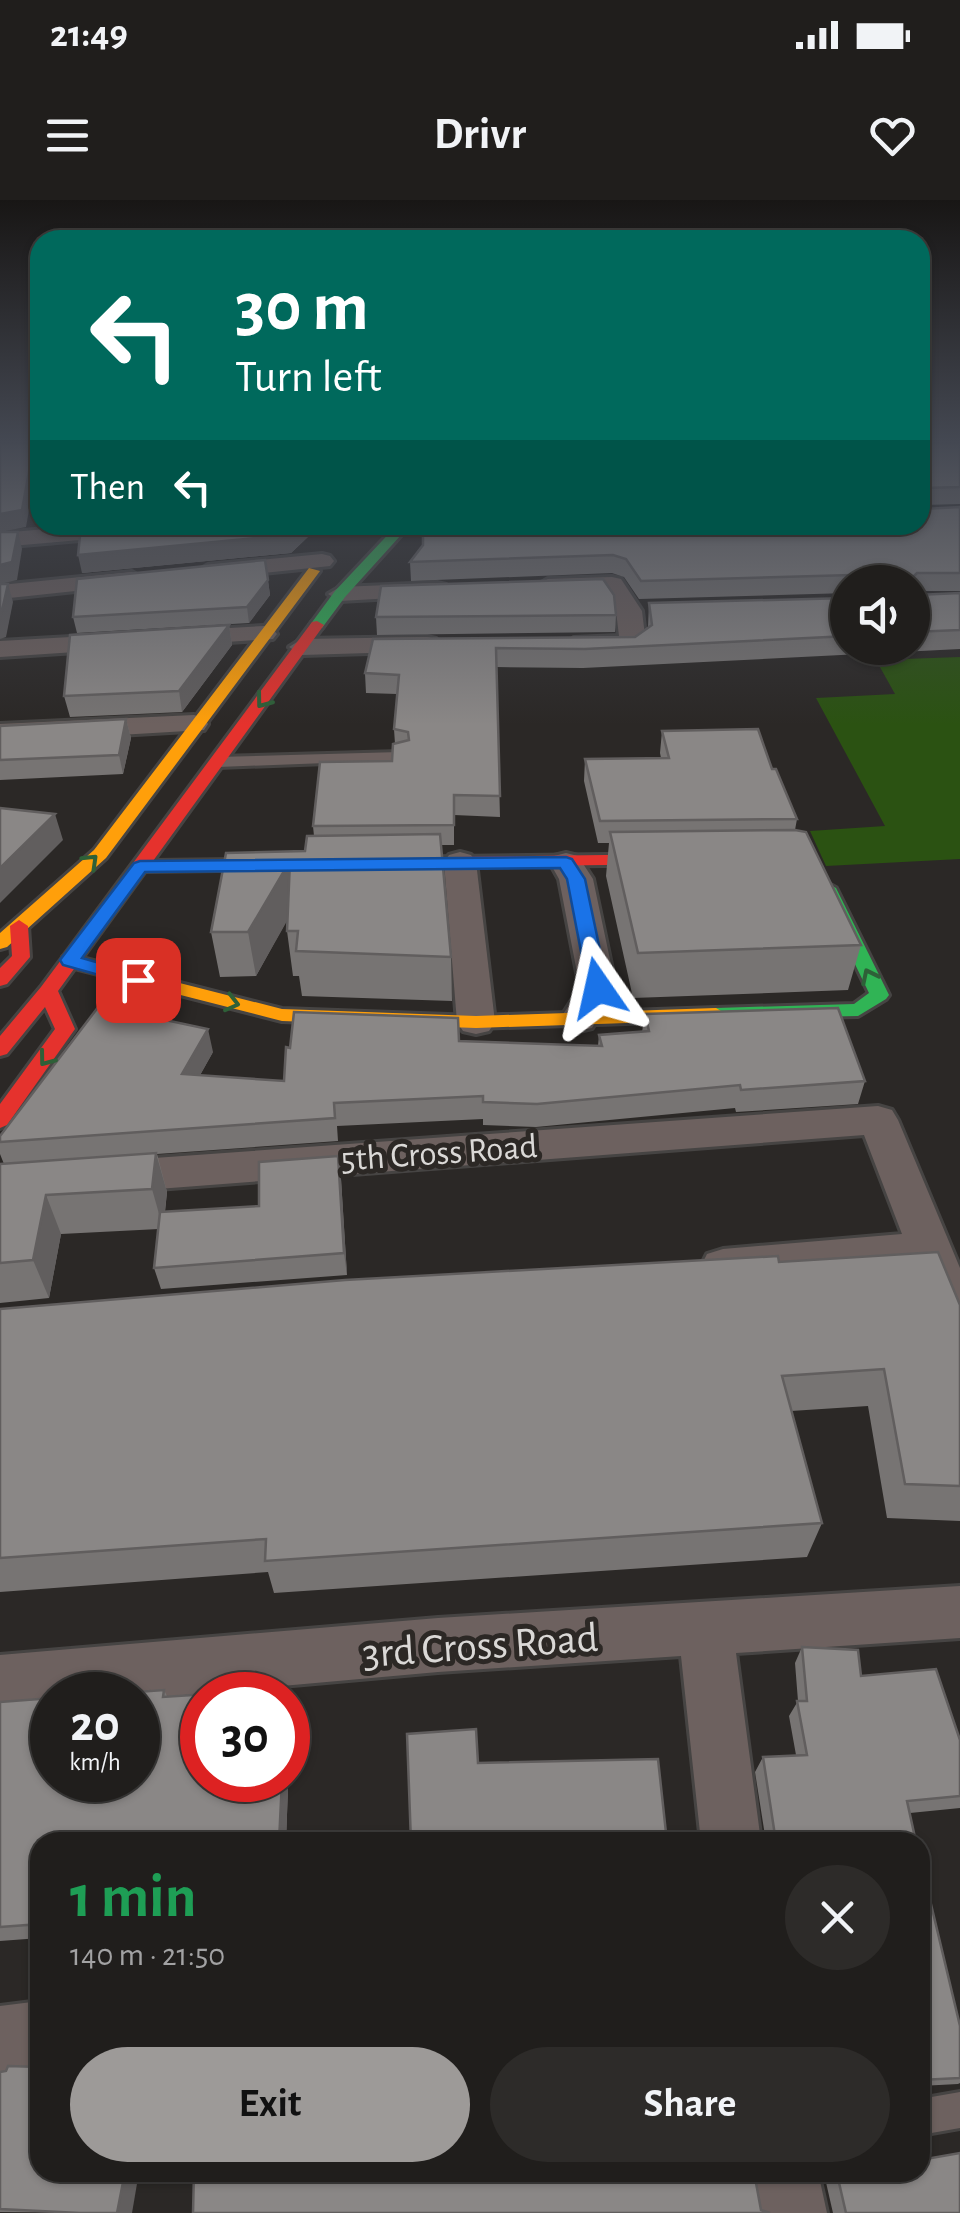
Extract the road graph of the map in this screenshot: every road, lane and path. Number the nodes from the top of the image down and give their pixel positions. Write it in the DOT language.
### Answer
graph roads {
  1 [pos="392,538"];
  2 [pos="328,555"];
  3 [pos="190,574"];
  4 [pos="152,578"];
  5 [pos="514,587"];
  6 [pos="456,589"];
  7 [pos="0,592"];
  8 [pos="340,594"];
  9 [pos="264,634"];
  10 [pos="555,644"];
  11 [pos="458,645"];
  12 [pos="302,648"];
  13 [pos="0,650"];
  14 [pos="194,724"];
  15 [pos="0,733"];
  16 [pos="400,757"];
  17 [pos="218,762"];
  18 [pos="714,858"];
  19 [pos="460,862"];
  20 [pos="566,862"];
  21 [pos="816,865"];
  22 [pos="140,866"];
  23 [pos="19,926"];
  24 [pos="0,942"];
  25 [pos="70,960"];
  26 [pos="0,980"];
  27 [pos="48,992"];
  28 [pos="578,1020"];
  29 [pos="476,1022"];
  30 [pos="0,1048"];
  31 [pos="0,1120"];
  32 [pos="0,1185"];
  33 [pos="930,1249"];
  34 [pos="672,1270"];
  35 [pos="960,1323"];
  36 [pos="960,1612"];
  37 [pos="705,1629"];
  38 [pos="0,1683"];
  39 [pos="730,1832"];
  40 [pos="30,2035"];
  41 [pos="0,2038"];
  42 [pos="960,2110"];
  43 [pos="930,2115"];
  44 [pos="785,2182"];
  45 [pos="792,2213"];
  1 -- 8 [label="main road"];
  2 -- 3 [label="street"];
  2 -- 9 [label="main road"];
  4 -- 7 [label="street"];
  5 -- 10 [label="street"];
  6 -- 8 [label="street"];
  8 -- 12 [label="main road"];
  9 -- 13 [label="street"];
  9 -- 14 [label="main road"];
  11 -- 12 [label="street"];
  12 -- 17 [label="main road, one-way"];
  14 -- 15 [label="street"];
  23 -- 14 [label="main road, one-way"];
  16 -- 17 [label="lane"];
  17 -- 22 [label="main road"];
  18 -- 20 [label="main road"];
  19 -- 20 [label="main road"];
  19 -- 22 [label="main road"];
  19 -- 29 [label="street"];
  20 -- 28 [label="street"];
  28 -- 21 [label="main road, one-way"];
  22 -- 25 [label="main road"];
  23 -- 24 [label="main road"];
  23 -- 26 [label="main road"];
  25 -- 27 [label="main road"];
  25 -- 29 [label="main road, one-way"];
  27 -- 30 [label="main road"];
  27 -- 31 [label="main road, one-way"];
  28 -- 29 [label="main road"];
  32 -- 33 [label="street, 5th Cross Road"];
  33 -- 34 [label="street"];
  33 -- 35 [label="street"];
  36 -- 37 [label="street, 3rd Cross Road"];
  37 -- 38 [label="street, 3rd Cross Road"];
  37 -- 39 [label="street"];
  40 -- 41 [label="street"];
  42 -- 43 [label="lane"];
  44 -- 45 [label="street"];
}
